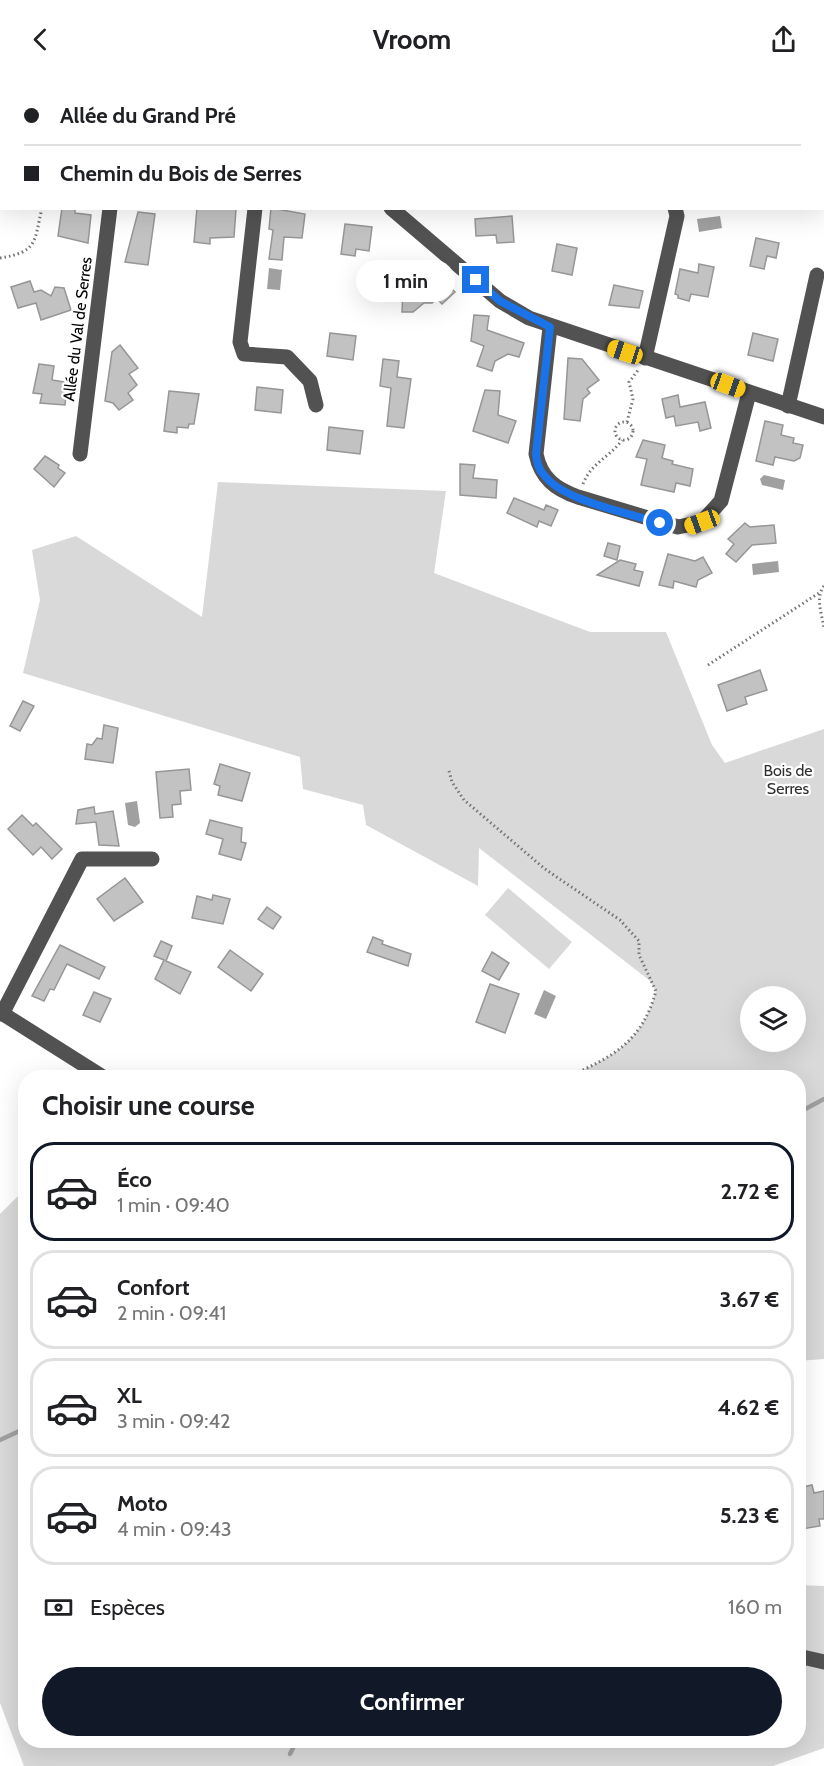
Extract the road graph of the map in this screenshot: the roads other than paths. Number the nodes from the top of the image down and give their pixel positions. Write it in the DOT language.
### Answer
graph roads {
  1 [pos="110,210"];
  2 [pos="255,210"];
  3 [pos="393,210"];
  4 [pos="676,210"];
  5 [pos="817,275"];
  6 [pos="550,327"];
  7 [pos="643,362"];
  8 [pos="749,393"];
  9 [pos="316,405"];
  10 [pos="788,406"];
  11 [pos="824,417"];
  12 [pos="80,454"];
  13 [pos="152,859"];
  14 [pos="1,1013"];
  15 [pos="92,1070"];
  16 [pos="806,1658"];
  17 [pos="824,1662"];
  1 -- 12 [label="street, Allée du Val de Serres"];
  2 -- 9 [label="street"];
  3 -- 6 [label="street"];
  4 -- 7 [label="street"];
  5 -- 10 [label="street"];
  6 -- 7 [label="street"];
  6 -- 8 [label="street"];
  7 -- 8 [label="street"];
  8 -- 10 [label="street"];
  10 -- 11 [label="street"];
  13 -- 14 [label="street"];
  14 -- 15 [label="street"];
  16 -- 17 [label="street"];
}
